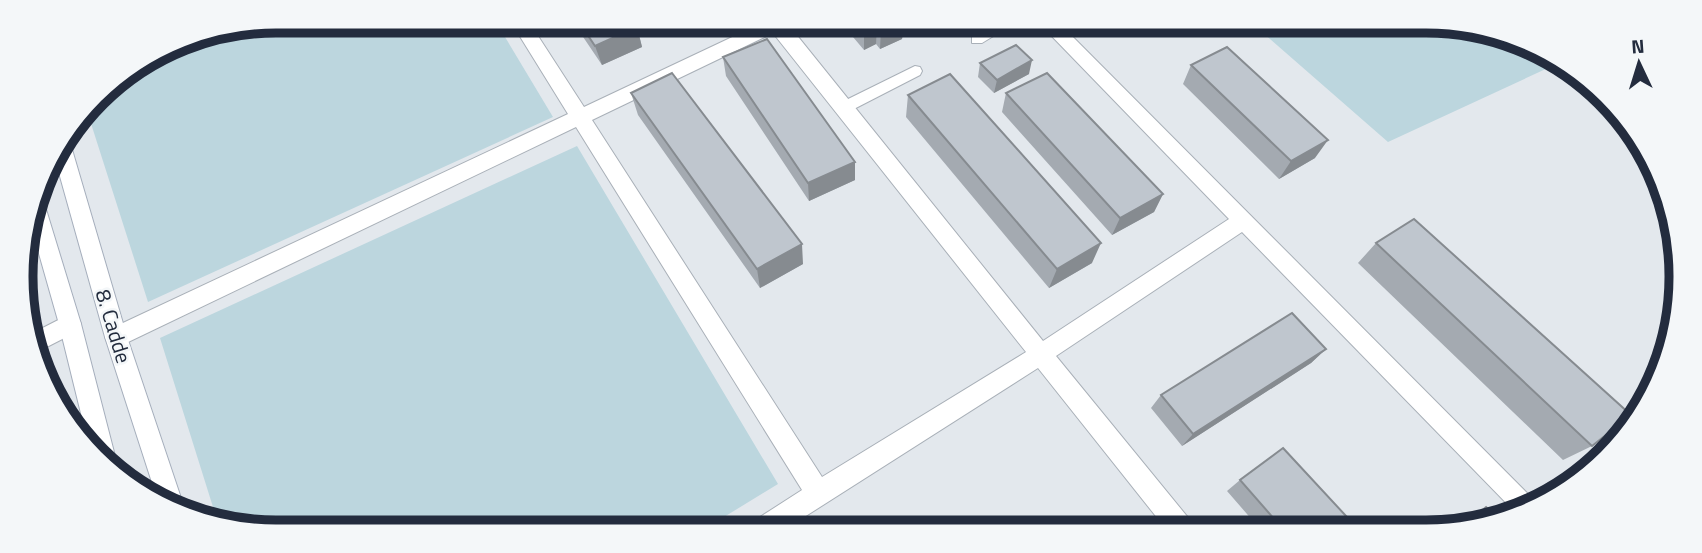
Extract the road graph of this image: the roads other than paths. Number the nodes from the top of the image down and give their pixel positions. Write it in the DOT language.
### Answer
graph roads {
  1 [pos="988,33"];
  2 [pos="1058,33"];
  3 [pos="527,34"];
  4 [pos="755,34"];
  5 [pos="785,34"];
  6 [pos="977,39"];
  7 [pos="915,71"];
  8 [pos="843,108"];
  9 [pos="581,118"];
  10 [pos="64,158"];
  11 [pos="1244,220"];
  12 [pos="39,224"];
  13 [pos="70,324"];
  14 [pos="116,337"];
  15 [pos="42,339"];
  16 [pos="1040,355"];
  17 [pos="100,444"];
  18 [pos="818,493"];
  19 [pos="168,494"];
  20 [pos="1520,500"];
  21 [pos="778,520"];
  22 [pos="1169,520"];
  1 -- 6 [label="lane"];
  2 -- 11 [label="street"];
  3 -- 9 [label="street"];
  4 -- 9 [label="street"];
  5 -- 8 [label="street"];
  7 -- 8 [label="lane"];
  8 -- 16 [label="street"];
  9 -- 14 [label="street"];
  9 -- 18 [label="street"];
  10 -- 14 [label="street, 8. Cadde"];
  11 -- 16 [label="street"];
  11 -- 20 [label="street"];
  12 -- 13 [label="street, 8. Cadde"];
  13 -- 15 [label="street"];
  13 -- 17 [label="street, 8. Cadde"];
  14 -- 19 [label="street, 8. Cadde"];
  16 -- 18 [label="street"];
  16 -- 22 [label="street"];
  18 -- 21 [label="street"];
}
